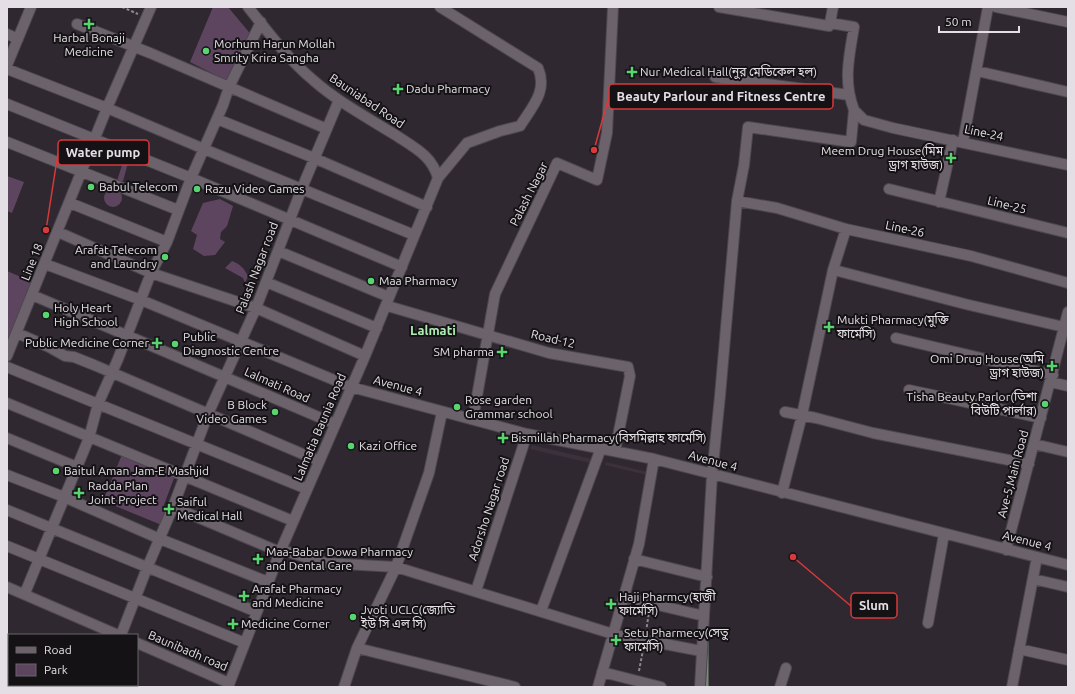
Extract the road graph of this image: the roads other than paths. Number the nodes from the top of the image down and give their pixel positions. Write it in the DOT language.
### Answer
graph roads {
  1 [pos="31,7"];
  2 [pos="151,7"];
  3 [pos="248,7"];
  4 [pos="440,7"];
  5 [pos="613,7"];
  6 [pos="719,7"];
  7 [pos="833,7"];
  8 [pos="988,7"];
  9 [pos="996,7"];
  10 [pos="261,22"];
  11 [pos="1068,22"];
  12 [pos="830,23"];
  13 [pos="77,24"];
  14 [pos="7,34"];
  15 [pos="18,39"];
  16 [pos="134,48"];
  17 [pos="7,65"];
  18 [pos="7,70"];
  19 [pos="977,71"];
  20 [pos="715,77"];
  21 [pos="229,87"];
  22 [pos="1068,92"];
  23 [pos="849,95"];
  24 [pos="339,100"];
  25 [pos="7,104"];
  26 [pos="107,108"];
  27 [pos="854,110"];
  28 [pos="217,119"];
  29 [pos="327,129"];
  30 [pos="95,140"];
  31 [pos="958,141"];
  32 [pos="7,142"];
  33 [pos="204,150"];
  34 [pos="314,158"];
  35 [pos="1068,165"];
  36 [pos="82,172"];
  37 [pos="191,178"];
  38 [pos="438,178"];
  39 [pos="302,188"];
  40 [pos="889,190"];
  41 [pos="737,201"];
  42 [pos="939,202"];
  43 [pos="70,203"];
  44 [pos="428,207"];
  45 [pos="178,210"];
  46 [pos="289,220"];
  47 [pos="846,229"];
  48 [pos="58,232"];
  49 [pos="1068,233"];
  50 [pos="414,235"];
  51 [pos="167,242"];
  52 [pos="278,251"];
  53 [pos="45,264"];
  54 [pos="402,267"];
  55 [pos="838,271"];
  56 [pos="151,273"];
  57 [pos="266,282"];
  58 [pos="1068,283"];
  59 [pos="32,295"];
  60 [pos="142,300"];
  61 [pos="390,302"];
  62 [pos="256,308"];
  63 [pos="1067,319"];
  64 [pos="376,328"];
  65 [pos="17,333"];
  66 [pos="488,335"];
  67 [pos="128,336"];
  68 [pos="896,338"];
  69 [pos="241,343"];
  70 [pos="7,356"];
  71 [pos="365,356"];
  72 [pos="7,367"];
  73 [pos="113,373"];
  74 [pos="226,376"];
  75 [pos="1052,378"];
  76 [pos="1068,386"];
  77 [pos="351,387"];
  78 [pos="909,390"];
  79 [pos="7,403"];
  80 [pos="102,405"];
  81 [pos="442,412"];
  82 [pos="785,412"];
  83 [pos="208,414"];
  84 [pos="802,415"];
  85 [pos="1041,418"];
  86 [pos="473,419"];
  87 [pos="335,424"];
  88 [pos="527,434"];
  89 [pos="7,438"];
  90 [pos="89,438"];
  91 [pos="197,444"];
  92 [pos="1034,444"];
  93 [pos="601,448"];
  94 [pos="615,451"];
  95 [pos="1068,452"];
  96 [pos="654,459"];
  97 [pos="319,460"];
  98 [pos="1029,464"];
  99 [pos="77,467"];
  100 [pos="7,475"];
  101 [pos="712,475"];
  102 [pos="185,476"];
  103 [pos="307,489"];
  104 [pos="782,493"];
  105 [pos="64,497"];
  106 [pos="173,507"];
  107 [pos="7,510"];
  108 [pos="293,521"];
  109 [pos="51,528"];
  110 [pos="944,534"];
  111 [pos="160,539"];
  112 [pos="7,546"];
  113 [pos="1006,550"];
  114 [pos="280,551"];
  115 [pos="1037,557"];
  116 [pos="38,559"];
  117 [pos="634,559"];
  118 [pos="1068,564"];
  119 [pos="396,567"];
  120 [pos="147,568"];
  121 [pos="707,577"];
  122 [pos="1033,579"];
  123 [pos="268,582"];
  124 [pos="7,587"];
  125 [pos="1068,587"];
  126 [pos="476,591"];
  127 [pos="25,593"];
  128 [pos="135,598"];
  129 [pos="624,598"];
  130 [pos="541,610"];
  131 [pos="257,612"];
  132 [pos="704,616"];
  133 [pos="928,624"];
  134 [pos="116,634"];
  135 [pos="121,634"];
  136 [pos="613,634"];
  137 [pos="138,643"];
  138 [pos="245,643"];
  139 [pos="357,648"];
  140 [pos="1019,649"];
  141 [pos="701,651"];
  142 [pos="1068,660"];
  143 [pos="786,668"];
  144 [pos="602,672"];
  145 [pos="228,685"];
  146 [pos="344,687"];
  147 [pos="515,687"];
  148 [pos="598,687"];
  149 [pos="661,687"];
  150 [pos="700,687"];
  151 [pos="780,687"];
  152 [pos="1012,687"];
  1 -- 15 [label="street"];
  2 -- 16 [label="street, Line 18"];
  3 -- 10 [label="street, Bauniabad Road"];
  4 -- 38 [label="street"];
  5 -- 66 [label="street, Palash Nagar"];
  6 -- 12 [label="street"];
  7 -- 12 [label="street"];
  8 -- 19 [label="street"];
  9 -- 11 [label="street"];
  10 -- 21 [label="street"];
  10 -- 24 [label="street, Bauniabad Road"];
  12 -- 23 [label="street"];
  13 -- 16 [label="street"];
  14 -- 15 [label="street"];
  15 -- 17 [label="street"];
  16 -- 21 [label="street"];
  16 -- 26 [label="street, Line 18"];
  18 -- 26 [label="street"];
  19 -- 22 [label="street"];
  19 -- 31 [label="street"];
  20 -- 23 [label="street"];
  21 -- 28 [label="street"];
  21 -- 29 [label="street"];
  23 -- 27 [label="street"];
  24 -- 29 [label="street, Palash Nagar road"];
  24 -- 38 [label="street, Bauniabad Road"];
  25 -- 30 [label="street"];
  26 -- 30 [label="street, Line 18"];
  26 -- 33 [label="street"];
  27 -- 31 [label="street, Line-24"];
  27 -- 41 [label="street"];
  28 -- 33 [label="street"];
  28 -- 34 [label="street"];
  29 -- 34 [label="street, Palash Nagar road"];
  30 -- 36 [label="street, Line 18"];
  30 -- 37 [label="street"];
  31 -- 35 [label="street, Line-24"];
  31 -- 42 [label="street"];
  32 -- 36 [label="street"];
  33 -- 37 [label="street"];
  33 -- 39 [label="street"];
  34 -- 39 [label="street, Palash Nagar road"];
  34 -- 44 [label="street"];
  36 -- 43 [label="street, Line 18"];
  36 -- 45 [label="street"];
  37 -- 45 [label="street"];
  37 -- 46 [label="street"];
  38 -- 44 [label="street, Lalmatia Baunia Road"];
  39 -- 46 [label="street, Palash Nagar road"];
  39 -- 50 [label="street"];
  40 -- 42 [label="street, Line-25"];
  41 -- 47 [label="street, Line-26"];
  41 -- 101 [label="street"];
  42 -- 49 [label="street, Line-25"];
  43 -- 48 [label="street, Line 18"];
  43 -- 51 [label="street"];
  44 -- 50 [label="street, Lalmatia Baunia Road"];
  45 -- 51 [label="street"];
  46 -- 52 [label="street, Palash Nagar road"];
  46 -- 54 [label="street"];
  47 -- 58 [label="street, Line-26"];
  47 -- 84 [label="street"];
  48 -- 53 [label="street, Line 18"];
  48 -- 56 [label="street"];
  50 -- 54 [label="street, Lalmatia Baunia Road"];
  51 -- 56 [label="street"];
  52 -- 57 [label="street, Palash Nagar road"];
  52 -- 61 [label="street, Road-12"];
  53 -- 59 [label="street, Line 18"];
  53 -- 60 [label="street, Avenue 4"];
  54 -- 61 [label="street, Lalmatia Baunia Road"];
  55 -- 63 [label="street"];
  56 -- 60 [label="street"];
  56 -- 62 [label="street"];
  57 -- 62 [label="street, Palash Nagar road"];
  57 -- 64 [label="street"];
  59 -- 65 [label="street, Line 18"];
  59 -- 67 [label="street, Lalmati Road"];
  60 -- 67 [label="street"];
  60 -- 69 [label="street, Avenue 4"];
  61 -- 64 [label="street, Lalmatia Baunia Road"];
  61 -- 66 [label="street, Road-12"];
  62 -- 69 [label="street, Palash Nagar road"];
  62 -- 71 [label="street"];
  63 -- 75 [label="street, Ave-5,Main Road"];
  64 -- 71 [label="street, Lalmatia Baunia Road"];
  65 -- 70 [label="street, Line 18"];
  65 -- 73 [label="street"];
  66 -- 86 [label="street, Palash Nagar"];
  66 -- 94 [label="street, Road-12"];
  67 -- 73 [label="street"];
  67 -- 74 [label="street, Lalmati Road"];
  68 -- 75 [label="street"];
  69 -- 74 [label="street, Palash Nagar road"];
  69 -- 77 [label="street, Avenue 4"];
  71 -- 77 [label="street, Lalmatia Baunia Road"];
  72 -- 80 [label="street"];
  73 -- 80 [label="street"];
  73 -- 83 [label="street"];
  74 -- 83 [label="street, Palash Nagar road"];
  74 -- 87 [label="street, Lalmati Road"];
  75 -- 76 [label="street"];
  75 -- 85 [label="street, Ave-5,Main Road"];
  77 -- 81 [label="street, Avenue 4"];
  77 -- 87 [label="street, Lalmatia Baunia Road"];
  78 -- 85 [label="street"];
  79 -- 90 [label="street"];
  80 -- 90 [label="street"];
  80 -- 91 [label="street"];
  81 -- 86 [label="street, Avenue 4"];
  81 -- 119 [label="street"];
  82 -- 84 [label="street"];
  83 -- 91 [label="street, Palash Nagar road"];
  83 -- 97 [label="street"];
  84 -- 98 [label="street"];
  84 -- 104 [label="street"];
  85 -- 92 [label="street, Ave-5,Main Road"];
  86 -- 88 [label="street, Avenue 4"];
  87 -- 97 [label="street, Lalmatia Baunia Road"];
  88 -- 93 [label="street, Avenue 4"];
  88 -- 126 [label="street, Adorsho Nagar road"];
  89 -- 99 [label="street"];
  90 -- 99 [label="street"];
  90 -- 102 [label="street"];
  91 -- 102 [label="street, Palash Nagar road"];
  91 -- 103 [label="street"];
  92 -- 95 [label="street"];
  92 -- 98 [label="street, Ave-5,Main Road"];
  93 -- 94 [label="street, Avenue 4"];
  93 -- 130 [label="street"];
  94 -- 96 [label="street, Avenue 4"];
  96 -- 101 [label="street, Avenue 4"];
  96 -- 117 [label="street"];
  97 -- 103 [label="street, Lalmatia Baunia Road"];
  98 -- 113 [label="street, Ave-5,Main Road"];
  99 -- 105 [label="street"];
  100 -- 105 [label="street"];
  101 -- 104 [label="street, Avenue 4"];
  101 -- 121 [label="street"];
  102 -- 106 [label="street, Palash Nagar road"];
  102 -- 108 [label="street"];
  103 -- 108 [label="street, Lalmatia Baunia Road"];
  104 -- 110 [label="street, Avenue 4"];
  105 -- 109 [label="street"];
  105 -- 111 [label="street"];
  106 -- 111 [label="street, Palash Nagar road"];
  106 -- 114 [label="street"];
  107 -- 109 [label="street"];
  108 -- 114 [label="street, Lalmatia Baunia Road"];
  109 -- 116 [label="street"];
  109 -- 120 [label="street"];
  110 -- 113 [label="street, Avenue 4"];
  110 -- 133 [label="street"];
  111 -- 120 [label="street, Palash Nagar road"];
  111 -- 123 [label="street"];
  112 -- 116 [label="street"];
  113 -- 115 [label="street, Avenue 4"];
  114 -- 119 [label="street"];
  114 -- 123 [label="street, Lalmatia Baunia Road"];
  115 -- 118 [label="street, Avenue 4"];
  115 -- 122 [label="street"];
  116 -- 127 [label="street"];
  116 -- 128 [label="street"];
  117 -- 121 [label="street"];
  117 -- 129 [label="street"];
  119 -- 126 [label="street"];
  119 -- 139 [label="street"];
  120 -- 128 [label="street, Palash Nagar road"];
  120 -- 131 [label="street"];
  121 -- 132 [label="street"];
  122 -- 125 [label="street"];
  122 -- 140 [label="street"];
  123 -- 131 [label="street, Lalmatia Baunia Road"];
  124 -- 127 [label="street"];
  126 -- 130 [label="street"];
  127 -- 134 [label="street"];
  128 -- 135 [label="street, Palash Nagar road"];
  128 -- 138 [label="street"];
  129 -- 132 [label="street"];
  129 -- 136 [label="street"];
  130 -- 136 [label="street"];
  131 -- 138 [label="street, Lalmatia Baunia Road"];
  132 -- 141 [label="street"];
  136 -- 141 [label="street"];
  136 -- 144 [label="street"];
  137 -- 145 [label="street, Baunibadh road"];
  138 -- 145 [label="street, Lalmatia Baunia Road"];
  139 -- 146 [label="street"];
  139 -- 147 [label="street"];
  140 -- 142 [label="street"];
  140 -- 152 [label="street"];
  141 -- 150 [label="street"];
  143 -- 151 [label="street"];
  144 -- 148 [label="street"];
  144 -- 149 [label="street"];
}
